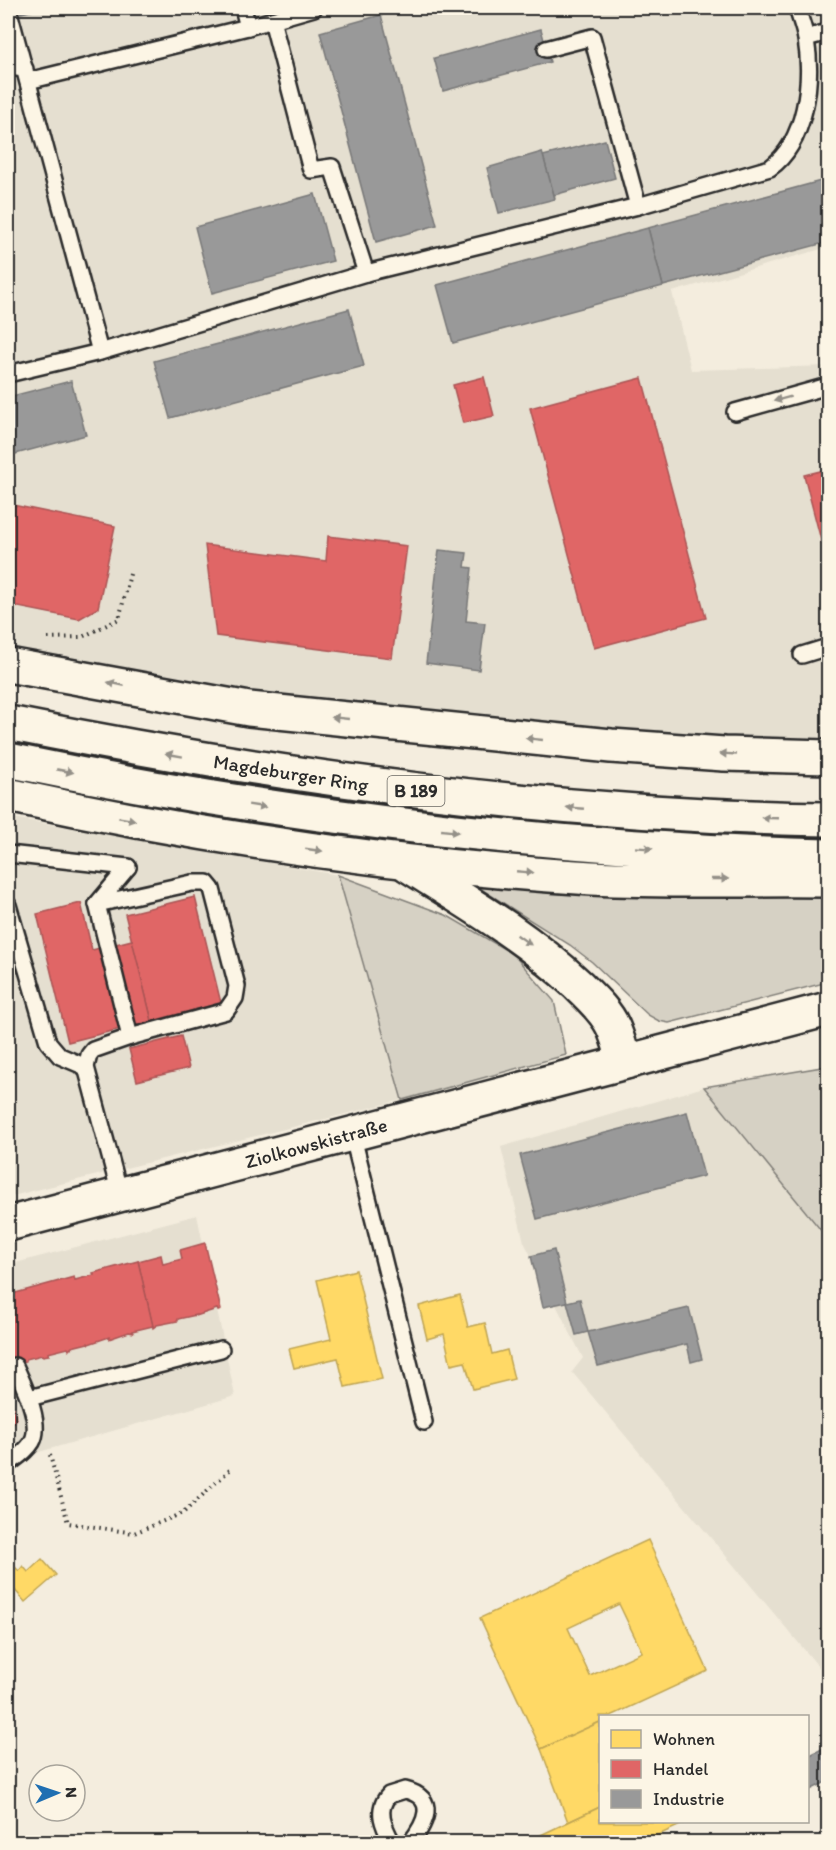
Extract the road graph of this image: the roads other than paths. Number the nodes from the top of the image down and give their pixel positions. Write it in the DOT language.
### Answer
graph roads {
  1 [pos="8,8"];
  2 [pos="243,8"];
  3 [pos="314,8"];
  4 [pos="797,8"];
  5 [pos="272,20"];
  6 [pos="248,27"];
  7 [pos="828,32"];
  8 [pos="806,38"];
  9 [pos="546,49"];
  10 [pos="8,67"];
  11 [pos="26,75"];
  12 [pos="638,206"];
  13 [pos="366,273"];
  14 [pos="100,352"];
  15 [pos="8,374"];
  16 [pos="828,386"];
  17 [pos="735,412"];
  18 [pos="828,647"];
  19 [pos="802,655"];
  20 [pos="8,666"];
  21 [pos="8,723"];
  22 [pos="828,757"];
  23 [pos="8,760"];
  24 [pos="8,795"];
  25 [pos="828,819"];
  26 [pos="8,854"];
  27 [pos="828,856"];
  28 [pos="404,862"];
  29 [pos="828,880"];
  30 [pos="97,904"];
  31 [pos="8,905"];
  32 [pos="828,1009"];
  33 [pos="130,1037"];
  34 [pos="625,1062"];
  35 [pos="86,1067"];
  36 [pos="352,1133"];
  37 [pos="120,1194"];
  38 [pos="8,1224"];
  39 [pos="221,1349"];
  40 [pos="15,1366"];
  41 [pos="28,1398"];
  42 [pos="424,1422"];
  43 [pos="8,1464"];
  44 [pos="392,1842"];
  45 [pos="411,1842"];
  1 -- 11 [label="lane"];
  2 -- 6 [label="lane"];
  3 -- 5 [label="lane"];
  4 -- 8 [label="lane"];
  5 -- 6 [label="lane"];
  5 -- 13 [label="lane"];
  6 -- 11 [label="lane"];
  7 -- 8 [label="lane"];
  8 -- 12 [label="lane"];
  9 -- 12 [label="lane"];
  10 -- 11 [label="lane"];
  11 -- 14 [label="lane"];
  12 -- 13 [label="lane"];
  13 -- 14 [label="lane"];
  14 -- 15 [label="lane"];
  16 -- 17 [label="lane, one-way"];
  18 -- 19 [label="lane"];
  22 -- 20 [label="main road, one-way"];
  25 -- 21 [label="main road, Magdeburger Ring / B 189, one-way"];
  23 -- 27 [label="main road, Magdeburger Ring / B 189, one-way"];
  24 -- 28 [label="main road, one-way"];
  26 -- 30 [label="lane"];
  28 -- 29 [label="main road, one-way"];
  28 -- 34 [label="main road, one-way"];
  30 -- 33 [label="lane"];
  30 -- 33 [label="lane"];
  31 -- 35 [label="lane"];
  32 -- 34 [label="main road, Ziolkowskistraße"];
  33 -- 35 [label="lane"];
  34 -- 36 [label="main road, Ziolkowskistraße"];
  35 -- 37 [label="lane"];
  36 -- 37 [label="main road, Ziolkowskistraße"];
  36 -- 42 [label="lane"];
  37 -- 38 [label="main road, Ziolkowskistraße"];
  39 -- 41 [label="lane"];
  40 -- 41 [label="lane"];
  41 -- 43 [label="lane"];
  44 -- 45 [label="lane"];
}
